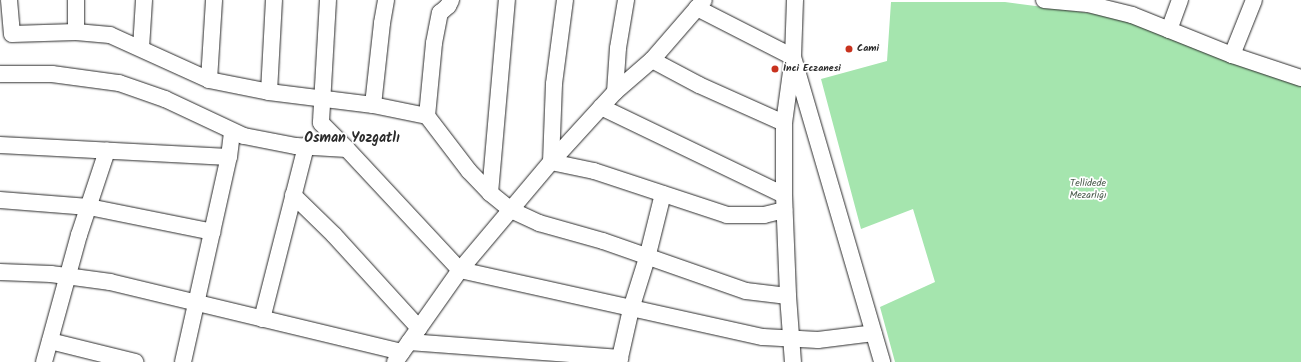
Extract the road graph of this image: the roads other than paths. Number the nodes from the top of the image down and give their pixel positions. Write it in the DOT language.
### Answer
graph roads {
  1 [pos="9,0"];
  2 [pos="76,0"];
  3 [pos="144,0"];
  4 [pos="214,0"];
  5 [pos="274,0"];
  6 [pos="328,0"];
  7 [pos="386,0"];
  8 [pos="451,0"];
  9 [pos="506,0"];
  10 [pos="565,0"];
  11 [pos="626,0"];
  12 [pos="795,0"];
  13 [pos="1046,0"];
  14 [pos="1180,0"];
  15 [pos="1254,0"];
  16 [pos="701,4"];
  17 [pos="1111,5"];
  18 [pos="1169,30"];
  19 [pos="76,32"];
  20 [pos="141,48"];
  21 [pos="1232,55"];
  22 [pos="793,57"];
  23 [pos="652,60"];
  24 [pos="0,74"];
  25 [pos="1299,74"];
  26 [pos="209,80"];
  27 [pos="269,92"];
  28 [pos="616,92"];
  29 [pos="322,99"];
  30 [pos="373,106"];
  31 [pos="601,107"];
  32 [pos="427,116"];
  33 [pos="784,123"];
  34 [pos="232,132"];
  35 [pos="0,145"];
  36 [pos="306,146"];
  37 [pos="347,149"];
  38 [pos="107,151"];
  39 [pos="229,157"];
  40 [pos="552,162"];
  41 [pos="490,194"];
  42 [pos="663,194"];
  43 [pos="293,195"];
  44 [pos="0,200"];
  45 [pos="784,203"];
  46 [pos="89,207"];
  47 [pos="511,210"];
  48 [pos="213,232"];
  49 [pos="647,258"];
  50 [pos="460,270"];
  51 [pos="0,272"];
  52 [pos="68,276"];
  53 [pos="788,296"];
  54 [pos="195,302"];
  55 [pos="631,309"];
  56 [pos="262,319"];
  57 [pos="419,328"];
  58 [pos="874,333"];
  59 [pos="792,338"];
  60 [pos="50,341"];
  61 [pos="402,352"];
  62 [pos="620,360"];
  63 [pos="44,362"];
  64 [pos="135,362"];
  65 [pos="183,362"];
  66 [pos="793,362"];
  67 [pos="882,362"];
  1 -- 19 [label="street"];
  2 -- 19 [label="street"];
  3 -- 20 [label="street"];
  4 -- 26 [label="street"];
  5 -- 27 [label="street"];
  6 -- 29 [label="street"];
  7 -- 30 [label="street"];
  8 -- 32 [label="street"];
  9 -- 41 [label="street"];
  10 -- 40 [label="street"];
  11 -- 28 [label="street"];
  12 -- 22 [label="street"];
  13 -- 17 [label="street"];
  14 -- 18 [label="street"];
  15 -- 21 [label="street"];
  16 -- 22 [label="street"];
  16 -- 23 [label="street"];
  17 -- 18 [label="street"];
  18 -- 21 [label="street"];
  19 -- 20 [label="street"];
  20 -- 26 [label="street"];
  21 -- 25 [label="street"];
  22 -- 33 [label="street"];
  22 -- 58 [label="street"];
  23 -- 28 [label="street"];
  23 -- 33 [label="street"];
  24 -- 34 [label="street"];
  26 -- 27 [label="street"];
  27 -- 29 [label="street"];
  28 -- 31 [label="street"];
  29 -- 30 [label="street"];
  29 -- 37 [label="street"];
  30 -- 32 [label="street"];
  31 -- 40 [label="street"];
  31 -- 45 [label="street"];
  32 -- 41 [label="street"];
  33 -- 45 [label="street"];
  34 -- 36 [label="street"];
  34 -- 39 [label="street"];
  35 -- 38 [label="street"];
  36 -- 37 [label="street"];
  36 -- 43 [label="street"];
  37 -- 50 [label="street"];
  38 -- 39 [label="street"];
  38 -- 46 [label="street"];
  39 -- 48 [label="street"];
  40 -- 42 [label="street"];
  40 -- 47 [label="street"];
  41 -- 47 [label="street"];
  42 -- 45 [label="street"];
  42 -- 49 [label="street"];
  43 -- 56 [label="street"];
  43 -- 57 [label="street"];
  44 -- 46 [label="street"];
  45 -- 53 [label="street"];
  46 -- 48 [label="street"];
  46 -- 52 [label="street"];
  47 -- 49 [label="street"];
  47 -- 50 [label="street"];
  48 -- 54 [label="street"];
  49 -- 53 [label="street"];
  49 -- 55 [label="street"];
  50 -- 55 [label="street"];
  50 -- 57 [label="street"];
  51 -- 52 [label="street"];
  52 -- 54 [label="street"];
  52 -- 60 [label="street"];
  53 -- 59 [label="street"];
  54 -- 56 [label="street"];
  54 -- 65 [label="street"];
  55 -- 59 [label="street"];
  55 -- 62 [label="street"];
  56 -- 61 [label="street"];
  57 -- 61 [label="street"];
  58 -- 59 [label="street"];
  58 -- 67 [label="street"];
  59 -- 66 [label="street"];
  60 -- 63 [label="street"];
  60 -- 64 [label="street"];
  61 -- 62 [label="street"];
}
